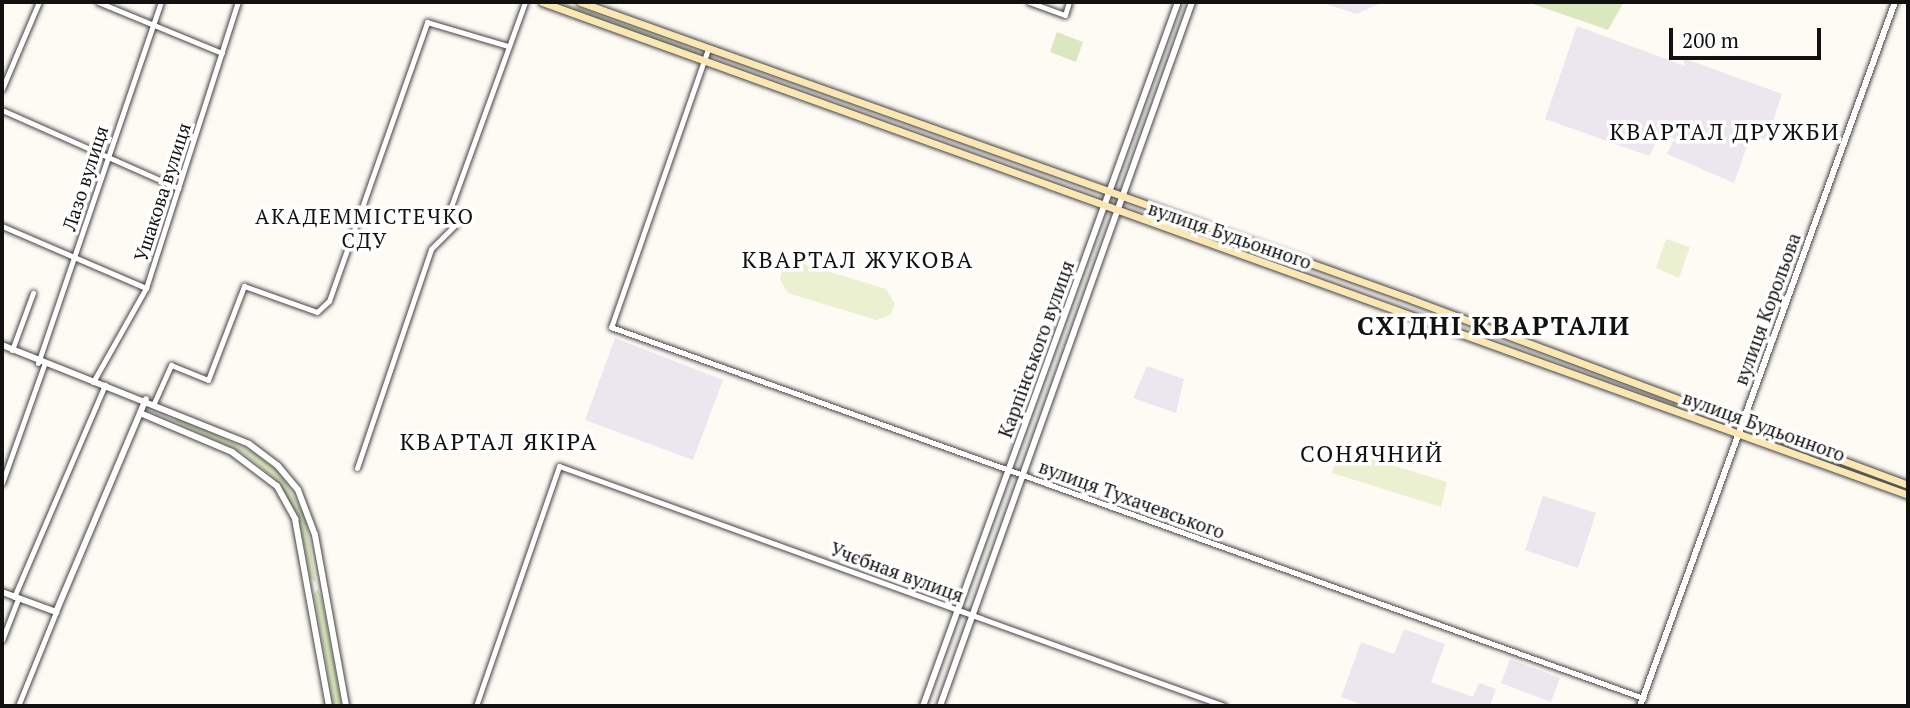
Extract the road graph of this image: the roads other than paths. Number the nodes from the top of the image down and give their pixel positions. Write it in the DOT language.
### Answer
graph roads {
  1 [pos="39,2"];
  2 [pos="98,2"];
  3 [pos="162,2"];
  4 [pos="238,2"];
  5 [pos="525,2"];
  6 [pos="542,2"];
  7 [pos="580,2"];
  8 [pos="1029,2"];
  9 [pos="1069,2"];
  10 [pos="1178,2"];
  11 [pos="1192,2"];
  12 [pos="1895,2"];
  13 [pos="153,26"];
  14 [pos="508,46"];
  15 [pos="708,49"];
  16 [pos="222,53"];
  17 [pos="704,60"];
  18 [pos="2,89"];
  19 [pos="2,110"];
  20 [pos="108,155"];
  21 [pos="178,188"];
  22 [pos="1109,192"];
  23 [pos="1122,197"];
  24 [pos="1104,207"];
  25 [pos="1117,211"];
  26 [pos="2,226"];
  27 [pos="76,258"];
  28 [pos="146,288"];
  29 [pos="33,293"];
  30 [pos="2,345"];
  31 [pos="12,350"];
  32 [pos="41,364"];
  33 [pos="93,382"];
  34 [pos="105,385"];
  35 [pos="146,399"];
  36 [pos="154,403"];
  37 [pos="140,413"];
  38 [pos="1742,425"];
  39 [pos="1738,435"];
  40 [pos="2,459"];
  41 [pos="9,462"];
  42 [pos="357,468"];
  43 [pos="1009,469"];
  44 [pos="1022,476"];
  45 [pos="2,484"];
  46 [pos="1908,485"];
  47 [pos="1908,495"];
  48 [pos="2,592"];
  49 [pos="16,598"];
  50 [pos="56,611"];
  51 [pos="958,611"];
  52 [pos="972,615"];
  53 [pos="2,640"];
  54 [pos="1643,698"];
  55 [pos="18,706"];
  56 [pos="328,706"];
  57 [pos="346,706"];
  58 [pos="476,706"];
  59 [pos="923,706"];
  60 [pos="940,706"];
  61 [pos="1224,706"];
  62 [pos="1640,706"];
  1 -- 18 [label="street"];
  2 -- 13 [label="street"];
  3 -- 13 [label="street, Лазо вулиця"];
  4 -- 16 [label="street, Ушакова вулиця"];
  5 -- 14 [label="street"];
  6 -- 17 [label="main road, вулиця Будьонного"];
  7 -- 15 [label="main road, вулиця Будьонного"];
  8 -- 9 [label="street"];
  10 -- 22 [label="street, Карпінського вулиця"];
  11 -- 23 [label="street, Карпінського вулиця"];
  12 -- 38 [label="street, вулиця Корольова"];
  13 -- 16 [label="street"];
  13 -- 20 [label="street, Лазо вулиця"];
  14 -- 36 [label="street"];
  14 -- 42 [label="street"];
  15 -- 17 [label="street"];
  15 -- 22 [label="main road, вулиця Будьонного"];
  16 -- 21 [label="street, Ушакова вулиця"];
  17 -- 24 [label="main road, вулиця Будьонного"];
  17 -- 43 [label="street, вулиця Тухачевського"];
  19 -- 20 [label="street"];
  20 -- 21 [label="street"];
  20 -- 27 [label="street, Лазо вулиця"];
  21 -- 28 [label="street, Ушакова вулиця"];
  22 -- 23 [label="main road, вулиця Будьонного"];
  22 -- 24 [label="street, Карпінського вулиця"];
  23 -- 25 [label="street, Карпінського вулиця"];
  23 -- 38 [label="main road, вулиця Будьонного"];
  24 -- 25 [label="main road, вулиця Будьонного"];
  24 -- 43 [label="street, Карпінського вулиця"];
  25 -- 39 [label="main road, вулиця Будьонного"];
  25 -- 44 [label="street, Карпінського вулиця"];
  26 -- 27 [label="street"];
  27 -- 28 [label="street"];
  27 -- 32 [label="street, Лазо вулиця"];
  28 -- 33 [label="street, Ушакова вулиця"];
  29 -- 31 [label="street"];
  30 -- 31 [label="street"];
  31 -- 32 [label="street"];
  32 -- 33 [label="street"];
  32 -- 41 [label="street, Лазо вулиця"];
  33 -- 34 [label="street"];
  34 -- 35 [label="street"];
  34 -- 49 [label="street"];
  35 -- 36 [label="street"];
  35 -- 37 [label="street"];
  36 -- 57 [label="street"];
  37 -- 50 [label="street"];
  37 -- 56 [label="street"];
  38 -- 39 [label="street, вулиця Корольова"];
  38 -- 46 [label="main road, вулиця Будьонного"];
  39 -- 47 [label="main road, вулиця Будьонного"];
  39 -- 54 [label="street, вулиця Корольова"];
  40 -- 41 [label="street"];
  41 -- 45 [label="street, Лазо вулиця"];
  43 -- 44 [label="street, вулиця Тухачевського"];
  43 -- 51 [label="street, Карпінського вулиця"];
  44 -- 52 [label="street, Карпінського вулиця"];
  44 -- 54 [label="street, вулиця Тухачевського"];
  48 -- 49 [label="street"];
  49 -- 50 [label="street"];
  49 -- 53 [label="street"];
  50 -- 55 [label="street"];
  51 -- 52 [label="street, Учєбная вулиця"];
  51 -- 58 [label="street, Учєбная вулиця"];
  51 -- 59 [label="street, Карпінського вулиця"];
  52 -- 60 [label="street, Карпінського вулиця"];
  52 -- 61 [label="street, Учєбная вулиця"];
  54 -- 62 [label="street, вулиця Корольова"];
}
